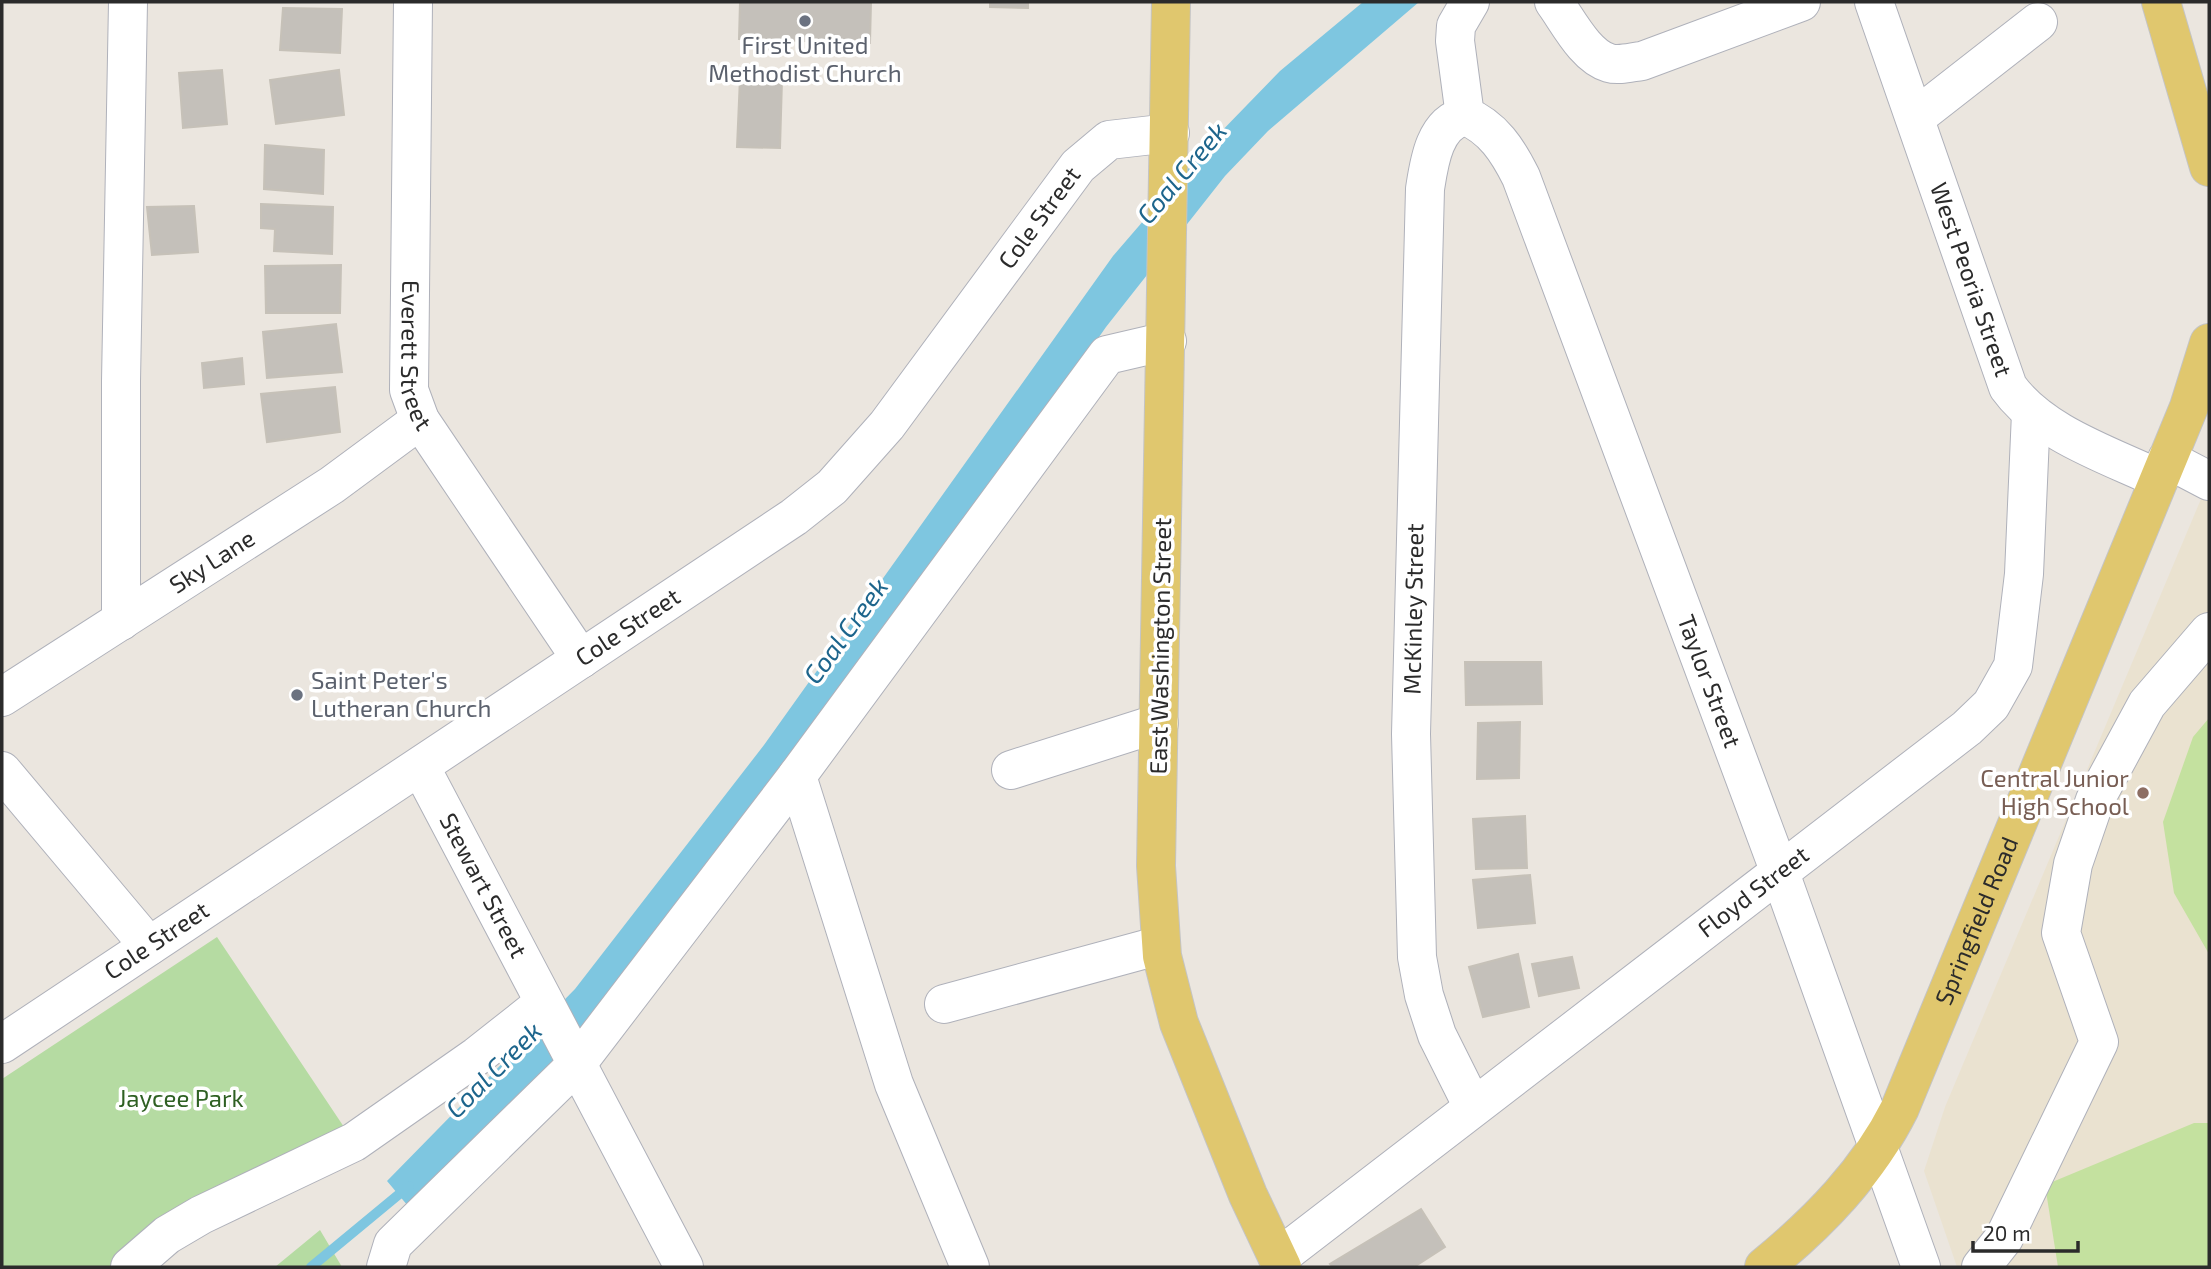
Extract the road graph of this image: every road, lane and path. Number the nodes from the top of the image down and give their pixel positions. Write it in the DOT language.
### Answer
graph roads {
  1 [pos="128,2"];
  2 [pos="413,2"];
  3 [pos="1171,2"];
  4 [pos="1470,2"];
  5 [pos="1554,2"];
  6 [pos="1801,2"];
  7 [pos="1874,2"];
  8 [pos="2161,2"];
  9 [pos="2038,22"];
  10 [pos="1465,116"];
  11 [pos="1915,118"];
  12 [pos="1170,132"];
  13 [pos="2209,167"];
  14 [pos="1167,341"];
  15 [pos="2209,343"];
  16 [pos="2031,413"];
  17 [pos="420,420"];
  18 [pos="2163,469"];
  19 [pos="2209,481"];
  20 [pos="121,621"];
  21 [pos="2209,632"];
  22 [pos="581,659"];
  23 [pos="2,697"];
  24 [pos="1159,723"];
  25 [pos="421,768"];
  26 [pos="1012,770"];
  27 [pos="2,771"];
  28 [pos="797,776"];
  29 [pos="1779,870"];
  30 [pos="1161,945"];
  31 [pos="149,946"];
  32 [pos="544,1003"];
  33 [pos="944,1004"];
  34 [pos="2,1044"];
  35 [pos="576,1065"];
  36 [pos="1473,1107"];
  37 [pos="1878,1145"];
  38 [pos="1782,1261"];
  39 [pos="1280,1263"];
  40 [pos="130,1267"];
  41 [pos="386,1267"];
  42 [pos="684,1267"];
  43 [pos="970,1267"];
  44 [pos="1921,1267"];
  45 [pos="1981,1267"];
  1 -- 20 [label="street"];
  2 -- 17 [label="street, Everett Street"];
  3 -- 12 [label="main road, East Washington Street"];
  4 -- 10 [label="street"];
  5 -- 6 [label="street"];
  7 -- 11 [label="street, West Peoria Street"];
  8 -- 13 [label="main road"];
  9 -- 11 [label="street"];
  10 -- 29 [label="street, Taylor Street"];
  10 -- 36 [label="street, McKinley Street"];
  11 -- 16 [label="street, West Peoria Street"];
  12 -- 14 [label="main road, East Washington Street"];
  12 -- 22 [label="street, Cole Street"];
  14 -- 24 [label="main road, East Washington Street"];
  14 -- 28 [label="street"];
  15 -- 18 [label="main road, Springfield Road"];
  16 -- 18 [label="street, West Peoria Street"];
  16 -- 29 [label="street, Floyd Street"];
  17 -- 20 [label="street, Sky Lane"];
  17 -- 22 [label="street, Everett Street"];
  18 -- 19 [label="street, West Peoria Street"];
  18 -- 37 [label="main road, Springfield Road"];
  20 -- 23 [label="street, Sky Lane"];
  21 -- 45 [label="street"];
  22 -- 25 [label="street, Cole Street"];
  24 -- 26 [label="street"];
  24 -- 30 [label="main road, East Washington Street"];
  25 -- 31 [label="street, Cole Street"];
  25 -- 32 [label="street, Stewart Street"];
  27 -- 31 [label="street"];
  28 -- 35 [label="street"];
  28 -- 43 [label="street"];
  29 -- 36 [label="street, Floyd Street"];
  29 -- 37 [label="street, Taylor Street"];
  30 -- 33 [label="street"];
  30 -- 39 [label="main road, East Washington Street"];
  31 -- 34 [label="street, Cole Street"];
  32 -- 35 [label="street, Stewart Street"];
  32 -- 40 [label="street"];
  35 -- 41 [label="street"];
  35 -- 42 [label="street"];
  36 -- 39 [label="street, Floyd Street"];
  37 -- 38 [label="main road, Springfield Road"];
  37 -- 44 [label="street, Taylor Street"];
}
